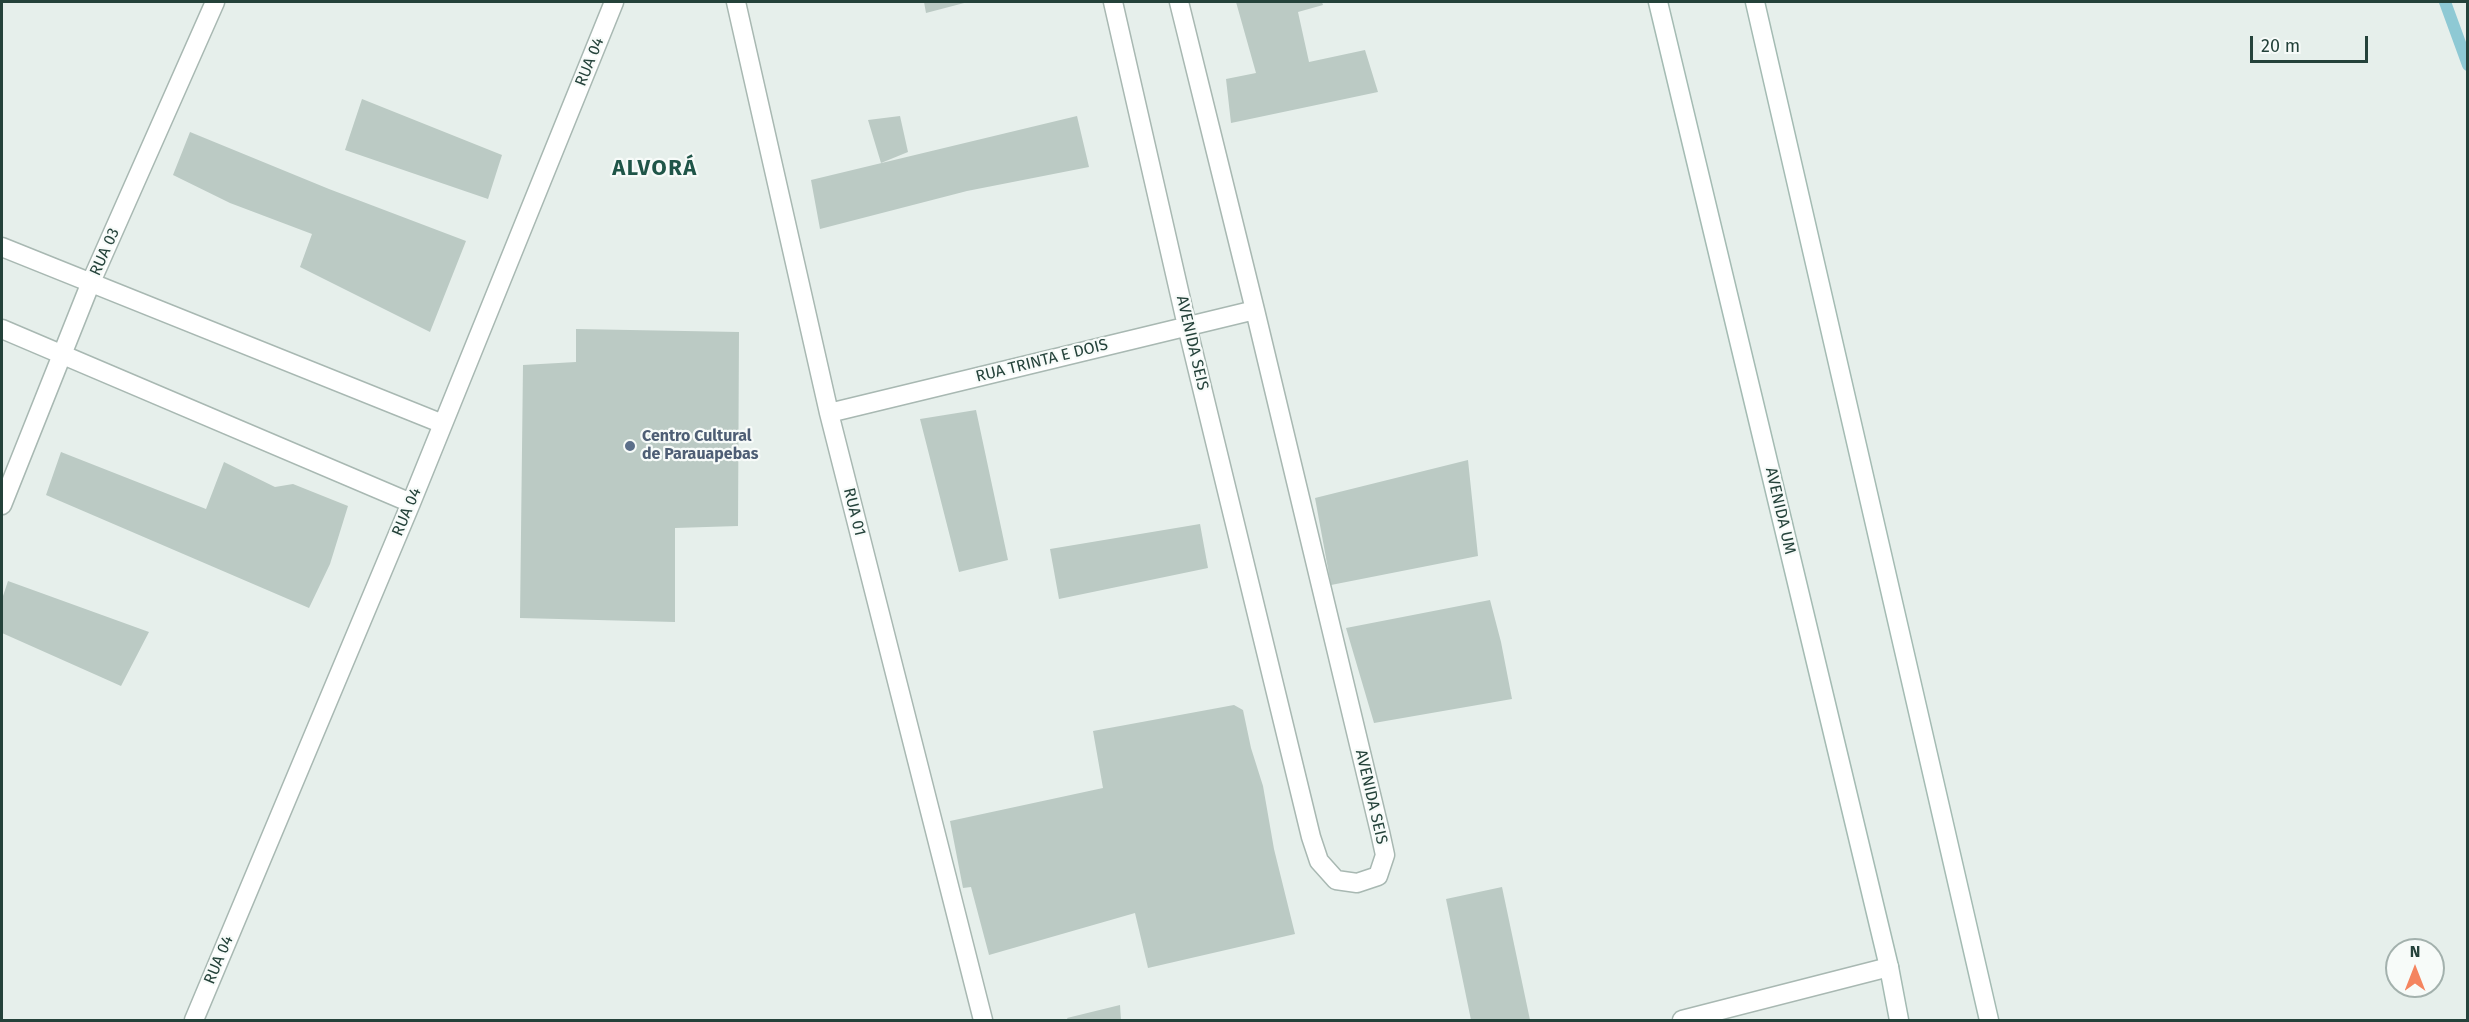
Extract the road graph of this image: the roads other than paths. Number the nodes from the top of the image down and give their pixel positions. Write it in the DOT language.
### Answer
graph roads {
  1 [pos="215,2"];
  2 [pos="614,2"];
  3 [pos="736,2"];
  4 [pos="1113,2"];
  5 [pos="1179,2"];
  6 [pos="1658,2"];
  7 [pos="1755,2"];
  8 [pos="2,247"];
  9 [pos="91,282"];
  10 [pos="1255,310"];
  11 [pos="1187,326"];
  12 [pos="2,329"];
  13 [pos="62,354"];
  14 [pos="829,413"];
  15 [pos="443,424"];
  16 [pos="411,503"];
  17 [pos="2,505"];
  18 [pos="1889,967"];
  19 [pos="194,1020"];
  20 [pos="983,1020"];
  21 [pos="1682,1020"];
  22 [pos="1899,1020"];
  23 [pos="1989,1020"];
  1 -- 9 [label="street, RUA 03"];
  2 -- 15 [label="street, RUA 04"];
  3 -- 14 [label="street, RUA 01"];
  4 -- 11 [label="street, AVENIDA SEIS"];
  5 -- 10 [label="street, AVENIDA SEIS"];
  6 -- 18 [label="street, AVENIDA UM"];
  7 -- 23 [label="street"];
  8 -- 9 [label="street"];
  9 -- 13 [label="street, RUA 03"];
  9 -- 15 [label="street"];
  10 -- 11 [label="street, RUA TRINTA E DOIS"];
  10 -- 11 [label="street, AVENIDA SEIS"];
  11 -- 14 [label="street, RUA TRINTA E DOIS"];
  12 -- 13 [label="street"];
  13 -- 16 [label="street"];
  13 -- 17 [label="street, RUA 03"];
  14 -- 20 [label="street, RUA 01"];
  15 -- 16 [label="street, RUA 04"];
  16 -- 19 [label="street, RUA 04"];
  18 -- 21 [label="street"];
  18 -- 22 [label="street, AVENIDA UM"];
}
